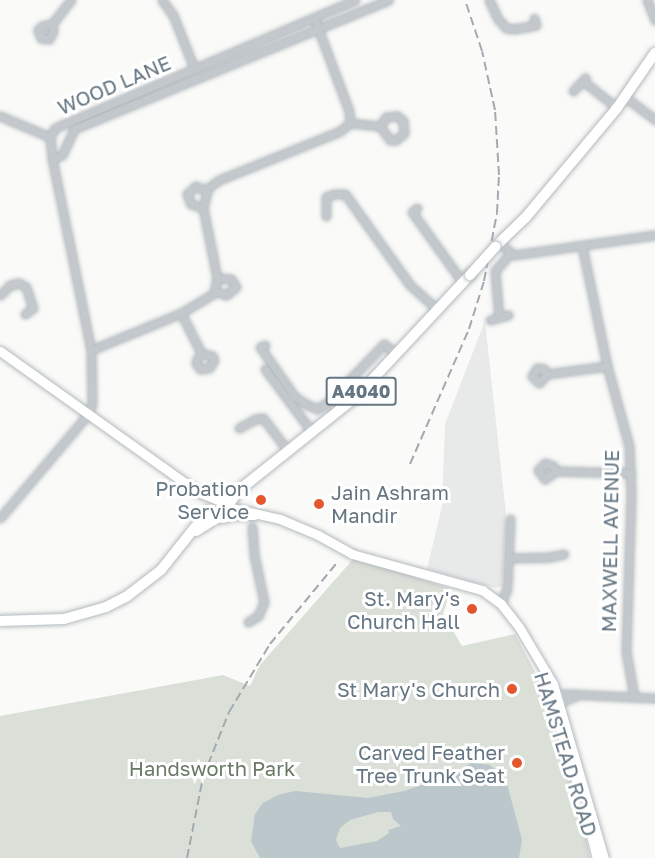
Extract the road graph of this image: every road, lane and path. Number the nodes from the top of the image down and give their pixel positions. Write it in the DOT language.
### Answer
graph roads {
  1 [pos="71,0"];
  2 [pos="162,0"];
  3 [pos="355,0"];
  4 [pos="389,0"];
  5 [pos="489,0"];
  6 [pos="647,0"];
  7 [pos="314,18"];
  8 [pos="534,18"];
  9 [pos="655,20"];
  10 [pos="52,24"];
  11 [pos="318,28"];
  12 [pos="655,53"];
  13 [pos="194,69"];
  14 [pos="573,91"];
  15 [pos="625,97"];
  16 [pos="617,108"];
  17 [pos="0,116"];
  18 [pos="655,120"];
  19 [pos="350,123"];
  20 [pos="380,126"];
  21 [pos="50,137"];
  22 [pos="52,159"];
  23 [pos="206,191"];
  24 [pos="202,208"];
  25 [pos="417,208"];
  26 [pos="326,216"];
  27 [pos="655,235"];
  28 [pos="497,245"];
  29 [pos="582,246"];
  30 [pos="510,253"];
  31 [pos="217,278"];
  32 [pos="466,279"];
  33 [pos="215,291"];
  34 [pos="0,295"];
  35 [pos="437,309"];
  36 [pos="25,314"];
  37 [pos="181,314"];
  38 [pos="508,315"];
  39 [pos="499,317"];
  40 [pos="490,320"];
  41 [pos="265,345"];
  42 [pos="91,350"];
  43 [pos="0,351"];
  44 [pos="201,353"];
  45 [pos="395,353"];
  46 [pos="607,366"];
  47 [pos="265,369"];
  48 [pos="547,374"];
  49 [pos="89,413"];
  50 [pos="239,428"];
  51 [pos="312,432"];
  52 [pos="288,451"];
  53 [pos="556,471"];
  54 [pos="631,473"];
  55 [pos="196,491"];
  56 [pos="222,502"];
  57 [pos="214,514"];
  58 [pos="265,516"];
  59 [pos="0,518"];
  60 [pos="510,519"];
  61 [pos="252,527"];
  62 [pos="564,554"];
  63 [pos="510,558"];
  64 [pos="501,604"];
  65 [pos="0,621"];
  66 [pos="248,622"];
  67 [pos="634,697"];
  68 [pos="655,698"];
  69 [pos="556,704"];
  70 [pos="597,858"];
  71 [pos="604,858"];
  1 -- 10 [label="street"];
  2 -- 13 [label="street"];
  3 -- 7 [label="street, WOOD LANE"];
  4 -- 11 [label="street"];
  5 -- 8 [label="street"];
  6 -- 9 [label="street"];
  7 -- 11 [label="street"];
  7 -- 13 [label="street, WOOD LANE"];
  11 -- 19 [label="street"];
  11 -- 22 [label="street"];
  12 -- 15 [label="main road, A4040"];
  13 -- 21 [label="street, WOOD LANE"];
  14 -- 16 [label="street"];
  15 -- 16 [label="main road, A4040"];
  15 -- 18 [label="street"];
  16 -- 28 [label="main road, A4040"];
  17 -- 21 [label="street"];
  19 -- 20 [label="street"];
  19 -- 23 [label="street"];
  21 -- 22 [label="street, WOOD LANE"];
  22 -- 42 [label="street, WOOD LANE"];
  23 -- 24 [label="street"];
  23 -- 24 [label="street"];
  24 -- 31 [label="street"];
  25 -- 32 [label="street"];
  26 -- 35 [label="street"];
  27 -- 29 [label="street"];
  28 -- 30 [label="street"];
  28 -- 32 [label="main road, A4040, bridge"];
  29 -- 30 [label="street"];
  29 -- 46 [label="street, MAXWELL AVENUE"];
  30 -- 39 [label="street"];
  31 -- 33 [label="street"];
  31 -- 33 [label="street"];
  32 -- 35 [label="main road, A4040"];
  33 -- 37 [label="street"];
  34 -- 36 [label="street"];
  35 -- 45 [label="main road, A4040"];
  37 -- 42 [label="street"];
  37 -- 44 [label="street"];
  38 -- 39 [label="street"];
  39 -- 40 [label="street"];
  41 -- 45 [label="street"];
  42 -- 49 [label="street, WOOD LANE"];
  43 -- 49 [label="main road"];
  45 -- 51 [label="main road, A4040"];
  46 -- 48 [label="street"];
  46 -- 54 [label="street, MAXWELL AVENUE"];
  47 -- 51 [label="street"];
  49 -- 55 [label="main road"];
  49 -- 59 [label="street"];
  50 -- 52 [label="street"];
  51 -- 52 [label="main road, A4040"];
  52 -- 56 [label="main road, A4040"];
  53 -- 54 [label="street"];
  54 -- 67 [label="street, MAXWELL AVENUE"];
  55 -- 56 [label="main road, HAMSTEAD ROAD"];
  55 -- 57 [label="main road"];
  56 -- 57 [label="main road"];
  56 -- 57 [label="main road"];
  56 -- 58 [label="main road, HAMSTEAD ROAD"];
  57 -- 58 [label="main road, HAMSTEAD ROAD"];
  57 -- 65 [label="main road"];
  58 -- 64 [label="main road, HAMSTEAD ROAD"];
  60 -- 63 [label="street"];
  61 -- 66 [label="street"];
  62 -- 63 [label="street"];
  63 -- 64 [label="street"];
  64 -- 69 [label="main road, HAMSTEAD ROAD"];
  67 -- 68 [label="street"];
  67 -- 69 [label="street"];
  69 -- 70 [label="main road, HAMSTEAD ROAD"];
  69 -- 71 [label="main road, HAMSTEAD ROAD"];
}
